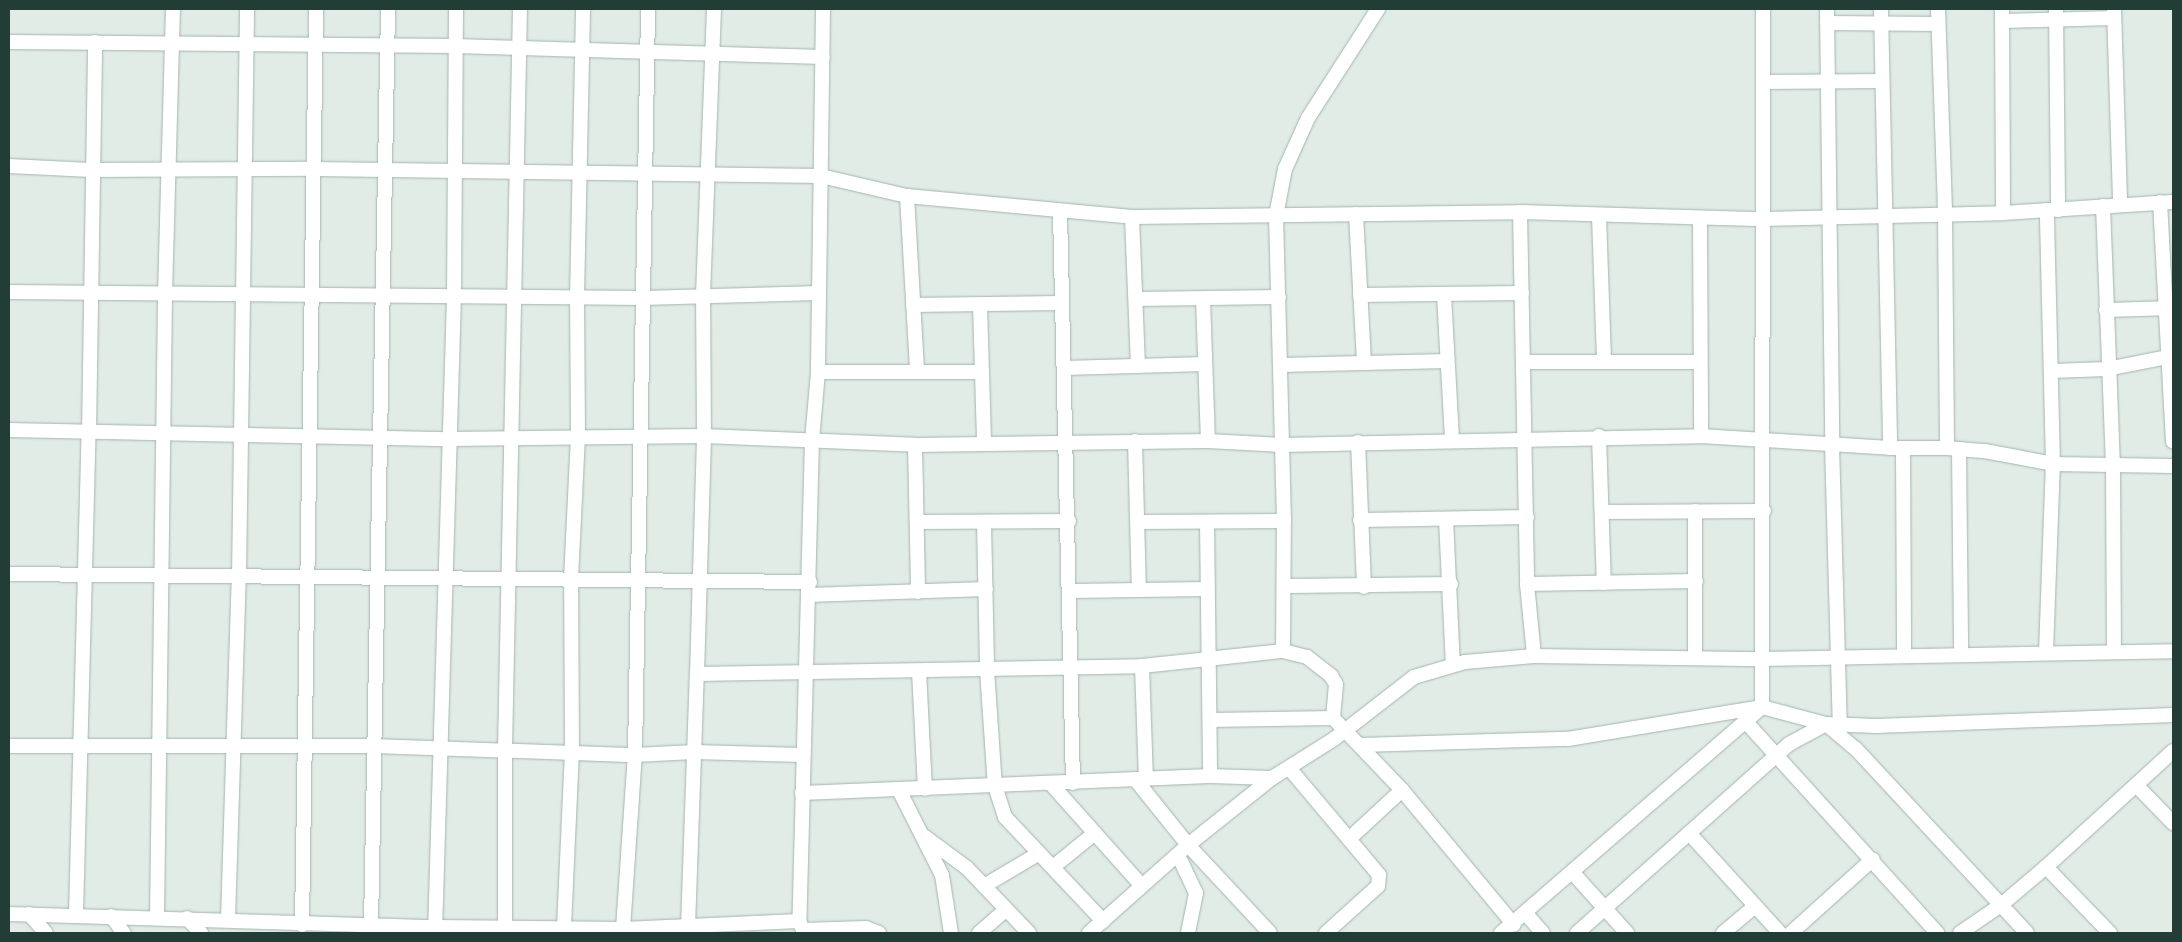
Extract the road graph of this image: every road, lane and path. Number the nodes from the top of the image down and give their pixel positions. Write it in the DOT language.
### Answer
graph roads {
  1 [pos="173,9"];
  2 [pos="247,9"];
  3 [pos="316,9"];
  4 [pos="388,9"];
  5 [pos="456,9"];
  6 [pos="520,9"];
  7 [pos="584,9"];
  8 [pos="648,9"];
  9 [pos="714,9"];
  10 [pos="823,9"];
  11 [pos="1378,9"];
  12 [pos="1763,9"];
  13 [pos="1827,9"];
  14 [pos="1938,9"];
  15 [pos="2057,14"];
  16 [pos="2114,14"];
  17 [pos="2002,15"];
  18 [pos="1881,16"];
  19 [pos="1827,23"];
  20 [pos="1938,24"];
  21 [pos="9,42"];
  22 [pos="95,42"];
  23 [pos="172,43"];
  24 [pos="247,45"];
  25 [pos="455,46"];
  26 [pos="315,47"];
  27 [pos="387,47"];
  28 [pos="518,50"];
  29 [pos="583,50"];
  30 [pos="648,52"];
  31 [pos="712,55"];
  32 [pos="823,57"];
  33 [pos="1830,80"];
  34 [pos="1882,81"];
  35 [pos="1763,82"];
  36 [pos="9,166"];
  37 [pos="313,169"];
  38 [pos="91,170"];
  39 [pos="168,170"];
  40 [pos="243,171"];
  41 [pos="386,171"];
  42 [pos="454,171"];
  43 [pos="516,173"];
  44 [pos="580,174"];
  45 [pos="647,175"];
  46 [pos="707,175"];
  47 [pos="821,176"];
  48 [pos="907,196"];
  49 [pos="2167,202"];
  50 [pos="2120,205"];
  51 [pos="2103,206"];
  52 [pos="2053,210"];
  53 [pos="1060,211"];
  54 [pos="1520,212"];
  55 [pos="2002,213"];
  56 [pos="1356,214"];
  57 [pos="1946,214"];
  58 [pos="1885,215"];
  59 [pos="1276,216"];
  60 [pos="1599,216"];
  61 [pos="1132,217"];
  62 [pos="1700,218"];
  63 [pos="1763,218"];
  64 [pos="1831,218"];
  65 [pos="9,292"];
  66 [pos="92,292"];
  67 [pos="1522,292"];
  68 [pos="242,293"];
  69 [pos="819,293"];
  70 [pos="165,294"];
  71 [pos="312,295"];
  72 [pos="703,295"];
  73 [pos="1360,295"];
  74 [pos="1444,295"];
  75 [pos="384,297"];
  76 [pos="454,297"];
  77 [pos="514,297"];
  78 [pos="577,297"];
  79 [pos="1279,297"];
  80 [pos="643,298"];
  81 [pos="1136,299"];
  82 [pos="1203,299"];
  83 [pos="1061,303"];
  84 [pos="913,305"];
  85 [pos="980,305"];
  86 [pos="2169,308"];
  87 [pos="2106,310"];
  88 [pos="2167,357"];
  89 [pos="1447,360"];
  90 [pos="1604,360"];
  91 [pos="1525,362"];
  92 [pos="1700,362"];
  93 [pos="1364,363"];
  94 [pos="1205,364"];
  95 [pos="1138,366"];
  96 [pos="1281,366"];
  97 [pos="1064,368"];
  98 [pos="2107,369"];
  99 [pos="917,371"];
  100 [pos="2052,371"];
  101 [pos="818,372"];
  102 [pos="982,372"];
  103 [pos="9,430"];
  104 [pos="164,433"];
  105 [pos="241,433"];
  106 [pos="89,434"];
  107 [pos="309,434"];
  108 [pos="510,436"];
  109 [pos="578,436"];
  110 [pos="704,436"];
  111 [pos="1599,436"];
  112 [pos="1701,436"];
  113 [pos="380,437"];
  114 [pos="641,438"];
  115 [pos="1526,438"];
  116 [pos="449,439"];
  117 [pos="1452,439"];
  118 [pos="812,440"];
  119 [pos="1208,440"];
  120 [pos="1765,440"];
  121 [pos="1135,441"];
  122 [pos="1068,442"];
  123 [pos="1358,442"];
  124 [pos="2173,442"];
  125 [pos="984,443"];
  126 [pos="915,445"];
  127 [pos="1282,445"];
  128 [pos="1832,445"];
  129 [pos="1953,448"];
  130 [pos="1896,449"];
  131 [pos="2053,464"];
  132 [pos="2113,466"];
  133 [pos="2173,466"];
  134 [pos="1695,511"];
  135 [pos="1764,511"];
  136 [pos="1603,512"];
  137 [pos="1527,517"];
  138 [pos="1446,519"];
  139 [pos="1360,520"];
  140 [pos="1069,521"];
  141 [pos="1284,521"];
  142 [pos="919,522"];
  143 [pos="984,522"];
  144 [pos="1138,522"];
  145 [pos="1207,522"];
  146 [pos="9,574"];
  147 [pos="85,574"];
  148 [pos="161,574"];
  149 [pos="378,577"];
  150 [pos="447,577"];
  151 [pos="508,577"];
  152 [pos="239,578"];
  153 [pos="309,578"];
  154 [pos="571,579"];
  155 [pos="636,580"];
  156 [pos="700,580"];
  157 [pos="1696,581"];
  158 [pos="1604,583"];
  159 [pos="1451,584"];
  160 [pos="1527,584"];
  161 [pos="1285,586"];
  162 [pos="1364,587"];
  163 [pos="809,589"];
  164 [pos="986,589"];
  165 [pos="1139,589"];
  166 [pos="1207,589"];
  167 [pos="1071,591"];
  168 [pos="918,592"];
  169 [pos="1283,651"];
  170 [pos="2114,651"];
  171 [pos="2173,651"];
  172 [pos="2046,652"];
  173 [pos="1961,654"];
  174 [pos="1534,656"];
  175 [pos="1838,656"];
  176 [pos="1904,656"];
  177 [pos="1695,657"];
  178 [pos="1208,658"];
  179 [pos="1763,659"];
  180 [pos="1454,665"];
  181 [pos="1142,666"];
  182 [pos="1069,668"];
  183 [pos="986,670"];
  184 [pos="919,671"];
  185 [pos="805,673"];
  186 [pos="697,674"];
  187 [pos="1762,707"];
  188 [pos="2173,715"];
  189 [pos="1333,718"];
  190 [pos="1210,720"];
  191 [pos="1746,722"];
  192 [pos="1826,724"];
  193 [pos="1840,724"];
  194 [pos="1345,728"];
  195 [pos="158,745"];
  196 [pos="1362,745"];
  197 [pos="9,746"];
  198 [pos="81,746"];
  199 [pos="373,746"];
  200 [pos="304,747"];
  201 [pos="442,747"];
  202 [pos="235,748"];
  203 [pos="504,749"];
  204 [pos="572,751"];
  205 [pos="2173,751"];
  206 [pos="694,752"];
  207 [pos="635,755"];
  208 [pos="802,755"];
  209 [pos="1775,756"];
  210 [pos="1289,768"];
  211 [pos="1210,776"];
  212 [pos="1272,778"];
  213 [pos="1140,779"];
  214 [pos="1073,783"];
  215 [pos="1052,785"];
  216 [pos="995,786"];
  217 [pos="2137,786"];
  218 [pos="899,790"];
  219 [pos="925,790"];
  220 [pos="1402,790"];
  221 [pos="802,793"];
  222 [pos="2173,823"];
  223 [pos="1095,833"];
  224 [pos="1689,833"];
  225 [pos="925,836"];
  226 [pos="1349,839"];
  227 [pos="1183,850"];
  228 [pos="1038,854"];
  229 [pos="1872,859"];
  230 [pos="1053,867"];
  231 [pos="2046,867"];
  232 [pos="1573,873"];
  233 [pos="1141,885"];
  234 [pos="984,886"];
  235 [pos="2001,905"];
  236 [pos="1754,908"];
  237 [pos="1604,909"];
  238 [pos="1005,910"];
  239 [pos="9,914"];
  240 [pos="29,914"];
  241 [pos="76,914"];
  242 [pos="1526,914"];
  243 [pos="111,916"];
  244 [pos="158,917"];
  245 [pos="187,918"];
  246 [pos="228,920"];
  247 [pos="1103,921"];
  248 [pos="1514,925"];
  249 [pos="293,927"];
  250 [pos="371,927"];
  251 [pos="505,928"];
  252 [pos="564,928"];
  253 [pos="623,928"];
  254 [pos="802,928"];
  255 [pos="434,930"];
  256 [pos="686,930"];
  257 [pos="46,933"];
  258 [pos="124,933"];
  259 [pos="201,933"];
  260 [pos="879,933"];
  261 [pos="951,933"];
  262 [pos="980,933"];
  263 [pos="1029,933"];
  264 [pos="1089,933"];
  265 [pos="1188,933"];
  266 [pos="1270,933"];
  267 [pos="1326,933"];
  268 [pos="1501,933"];
  269 [pos="1544,933"];
  270 [pos="1577,933"];
  271 [pos="1627,933"];
  272 [pos="1723,933"];
  273 [pos="1780,933"];
  274 [pos="1791,933"];
  275 [pos="1937,933"];
  276 [pos="1960,933"];
  277 [pos="2027,933"];
  278 [pos="2110,933"];
  1 -- 23 [label="street"];
  2 -- 24 [label="street"];
  3 -- 26 [label="street"];
  4 -- 27 [label="street"];
  5 -- 25 [label="street"];
  6 -- 28 [label="street"];
  7 -- 29 [label="street"];
  8 -- 30 [label="street"];
  9 -- 31 [label="street"];
  10 -- 32 [label="street"];
  11 -- 59 [label="street"];
  12 -- 35 [label="street"];
  13 -- 19 [label="street"];
  14 -- 20 [label="street"];
  15 -- 16 [label="street"];
  15 -- 17 [label="street"];
  15 -- 52 [label="street"];
  16 -- 50 [label="street"];
  17 -- 55 [label="street"];
  18 -- 19 [label="street"];
  18 -- 20 [label="street"];
  18 -- 34 [label="street"];
  19 -- 33 [label="street"];
  20 -- 57 [label="street"];
  21 -- 22 [label="street"];
  22 -- 23 [label="street"];
  22 -- 38 [label="street"];
  23 -- 24 [label="street"];
  23 -- 39 [label="street"];
  24 -- 26 [label="street"];
  24 -- 40 [label="street"];
  25 -- 27 [label="street"];
  25 -- 28 [label="street"];
  25 -- 42 [label="street"];
  26 -- 27 [label="street"];
  26 -- 37 [label="street"];
  27 -- 41 [label="street"];
  28 -- 29 [label="street"];
  28 -- 43 [label="street"];
  29 -- 30 [label="street"];
  29 -- 44 [label="street"];
  30 -- 31 [label="street"];
  30 -- 45 [label="street"];
  31 -- 32 [label="street"];
  31 -- 46 [label="street"];
  32 -- 47 [label="street"];
  33 -- 34 [label="street"];
  33 -- 35 [label="street"];
  33 -- 64 [label="street"];
  34 -- 58 [label="street"];
  35 -- 63 [label="street"];
  36 -- 38 [label="street"];
  37 -- 40 [label="street"];
  37 -- 41 [label="street"];
  37 -- 71 [label="street"];
  38 -- 39 [label="street"];
  38 -- 66 [label="street"];
  39 -- 40 [label="street"];
  39 -- 70 [label="street"];
  40 -- 68 [label="street"];
  41 -- 42 [label="street"];
  41 -- 75 [label="street"];
  42 -- 43 [label="street"];
  42 -- 76 [label="street"];
  43 -- 44 [label="street"];
  43 -- 77 [label="street"];
  44 -- 45 [label="street"];
  44 -- 78 [label="street"];
  45 -- 46 [label="street"];
  45 -- 80 [label="street"];
  46 -- 47 [label="street"];
  46 -- 72 [label="street"];
  47 -- 48 [label="street"];
  47 -- 69 [label="street"];
  48 -- 53 [label="street"];
  48 -- 84 [label="street"];
  49 -- 50 [label="street"];
  49 -- 86 [label="street"];
  50 -- 51 [label="street"];
  51 -- 52 [label="street"];
  51 -- 87 [label="street"];
  52 -- 55 [label="street"];
  52 -- 100 [label="street"];
  53 -- 61 [label="street"];
  53 -- 83 [label="street"];
  54 -- 56 [label="street"];
  54 -- 60 [label="street"];
  54 -- 67 [label="street"];
  55 -- 57 [label="street"];
  56 -- 59 [label="street"];
  56 -- 73 [label="street"];
  57 -- 58 [label="street"];
  57 -- 129 [label="street"];
  58 -- 64 [label="street"];
  58 -- 130 [label="street"];
  59 -- 61 [label="street"];
  59 -- 79 [label="street"];
  60 -- 62 [label="street"];
  60 -- 90 [label="street"];
  61 -- 81 [label="street"];
  62 -- 63 [label="street"];
  62 -- 92 [label="street"];
  63 -- 64 [label="street"];
  63 -- 120 [label="street"];
  64 -- 128 [label="street"];
  65 -- 66 [label="street"];
  66 -- 70 [label="street"];
  66 -- 106 [label="street"];
  67 -- 74 [label="street"];
  67 -- 91 [label="street"];
  68 -- 70 [label="street"];
  68 -- 71 [label="street"];
  68 -- 105 [label="street"];
  69 -- 72 [label="street"];
  69 -- 101 [label="street"];
  70 -- 104 [label="street"];
  71 -- 75 [label="street"];
  71 -- 107 [label="street"];
  72 -- 80 [label="street"];
  72 -- 110 [label="street"];
  73 -- 74 [label="street"];
  73 -- 93 [label="street"];
  74 -- 89 [label="street"];
  75 -- 76 [label="street"];
  75 -- 113 [label="street"];
  76 -- 77 [label="street"];
  76 -- 116 [label="street"];
  77 -- 78 [label="street"];
  77 -- 108 [label="street"];
  78 -- 80 [label="street"];
  78 -- 109 [label="street"];
  79 -- 82 [label="street"];
  79 -- 96 [label="street"];
  80 -- 114 [label="street"];
  81 -- 82 [label="street"];
  81 -- 95 [label="street"];
  82 -- 94 [label="street"];
  83 -- 85 [label="street"];
  83 -- 97 [label="street"];
  84 -- 85 [label="street"];
  84 -- 99 [label="street"];
  85 -- 102 [label="street"];
  86 -- 87 [label="street"];
  86 -- 88 [label="street"];
  87 -- 98 [label="street"];
  88 -- 98 [label="street"];
  88 -- 124 [label="street"];
  89 -- 93 [label="street"];
  89 -- 117 [label="street"];
  90 -- 91 [label="street"];
  90 -- 92 [label="street"];
  91 -- 115 [label="street"];
  92 -- 112 [label="street"];
  93 -- 96 [label="street"];
  94 -- 95 [label="street"];
  94 -- 119 [label="street"];
  95 -- 97 [label="street"];
  96 -- 127 [label="street"];
  97 -- 122 [label="street"];
  98 -- 100 [label="street"];
  98 -- 132 [label="street"];
  99 -- 101 [label="street"];
  99 -- 102 [label="street"];
  100 -- 131 [label="street"];
  101 -- 118 [label="street"];
  102 -- 125 [label="street"];
  103 -- 106 [label="street"];
  104 -- 105 [label="street"];
  104 -- 106 [label="street"];
  104 -- 148 [label="street"];
  105 -- 107 [label="street"];
  105 -- 152 [label="street"];
  106 -- 147 [label="street"];
  107 -- 113 [label="street"];
  107 -- 153 [label="street"];
  108 -- 109 [label="street"];
  108 -- 116 [label="street"];
  108 -- 151 [label="street"];
  109 -- 114 [label="street"];
  109 -- 154 [label="street"];
  110 -- 114 [label="street"];
  110 -- 118 [label="street"];
  110 -- 156 [label="street"];
  111 -- 112 [label="street"];
  111 -- 115 [label="street"];
  111 -- 136 [label="street"];
  112 -- 120 [label="street"];
  113 -- 116 [label="street"];
  113 -- 149 [label="street"];
  114 -- 155 [label="street"];
  115 -- 117 [label="street"];
  115 -- 137 [label="street"];
  116 -- 150 [label="street"];
  117 -- 123 [label="street"];
  118 -- 126 [label="street"];
  118 -- 163 [label="street"];
  119 -- 121 [label="street"];
  119 -- 127 [label="street"];
  120 -- 128 [label="street"];
  120 -- 135 [label="street"];
  121 -- 122 [label="street"];
  121 -- 144 [label="street"];
  122 -- 125 [label="street"];
  122 -- 140 [label="street"];
  123 -- 127 [label="street"];
  123 -- 139 [label="street"];
  125 -- 126 [label="street"];
  126 -- 142 [label="street"];
  127 -- 141 [label="street"];
  128 -- 130 [label="street"];
  128 -- 175 [label="street"];
  129 -- 130 [label="street"];
  129 -- 131 [label="street"];
  129 -- 173 [label="street"];
  130 -- 176 [label="street"];
  131 -- 132 [label="street"];
  131 -- 172 [label="street"];
  132 -- 133 [label="street"];
  132 -- 170 [label="street"];
  134 -- 135 [label="street"];
  134 -- 136 [label="street"];
  134 -- 157 [label="street"];
  135 -- 179 [label="street"];
  136 -- 158 [label="street"];
  137 -- 138 [label="street"];
  137 -- 160 [label="street"];
  138 -- 139 [label="street"];
  138 -- 159 [label="street"];
  139 -- 162 [label="street"];
  140 -- 143 [label="street"];
  140 -- 167 [label="street"];
  141 -- 145 [label="street"];
  141 -- 161 [label="street"];
  142 -- 143 [label="street"];
  142 -- 168 [label="street"];
  143 -- 164 [label="street"];
  144 -- 145 [label="street"];
  144 -- 165 [label="street"];
  145 -- 166 [label="street"];
  146 -- 147 [label="street"];
  147 -- 148 [label="street"];
  147 -- 198 [label="street"];
  148 -- 152 [label="street"];
  148 -- 195 [label="street"];
  149 -- 150 [label="street"];
  149 -- 153 [label="street"];
  149 -- 199 [label="street"];
  150 -- 151 [label="street"];
  150 -- 201 [label="street"];
  151 -- 154 [label="street"];
  151 -- 203 [label="street"];
  152 -- 153 [label="street"];
  152 -- 202 [label="street"];
  153 -- 200 [label="street"];
  154 -- 155 [label="street"];
  154 -- 204 [label="street"];
  155 -- 156 [label="street"];
  155 -- 207 [label="street"];
  156 -- 163 [label="street"];
  156 -- 186 [label="street"];
  157 -- 158 [label="street"];
  157 -- 177 [label="street"];
  158 -- 160 [label="street"];
  159 -- 162 [label="street"];
  159 -- 180 [label="street"];
  160 -- 174 [label="street"];
  161 -- 162 [label="street"];
  161 -- 169 [label="street"];
  163 -- 168 [label="street"];
  163 -- 185 [label="street"];
  164 -- 168 [label="street"];
  164 -- 183 [label="street"];
  165 -- 166 [label="street"];
  165 -- 167 [label="street"];
  166 -- 178 [label="street"];
  167 -- 182 [label="street"];
  169 -- 178 [label="street"];
  169 -- 189 [label="street"];
  170 -- 171 [label="street"];
  170 -- 172 [label="street"];
  172 -- 173 [label="street"];
  173 -- 176 [label="street"];
  174 -- 177 [label="street"];
  174 -- 180 [label="street"];
  175 -- 176 [label="street"];
  175 -- 179 [label="street"];
  175 -- 193 [label="street"];
  177 -- 179 [label="street"];
  178 -- 181 [label="street"];
  178 -- 190 [label="street"];
  179 -- 187 [label="street"];
  180 -- 194 [label="street"];
  181 -- 182 [label="street"];
  181 -- 213 [label="street"];
  182 -- 183 [label="street"];
  182 -- 214 [label="street"];
  183 -- 184 [label="street"];
  183 -- 216 [label="street"];
  184 -- 185 [label="street"];
  184 -- 219 [label="street"];
  185 -- 186 [label="street"];
  185 -- 208 [label="street"];
  186 -- 206 [label="street"];
  187 -- 191 [label="street"];
  187 -- 192 [label="street"];
  187 -- 196 [label="street"];
  188 -- 193 [label="street"];
  189 -- 190 [label="street"];
  189 -- 194 [label="street"];
  190 -- 211 [label="street"];
  191 -- 209 [label="street"];
  191 -- 232 [label="street"];
  192 -- 193 [label="street"];
  192 -- 209 [label="street"];
  192 -- 235 [label="street"];
  194 -- 196 [label="street"];
  194 -- 210 [label="street"];
  195 -- 198 [label="street"];
  195 -- 202 [label="street"];
  195 -- 244 [label="street"];
  196 -- 220 [label="street"];
  197 -- 198 [label="street"];
  198 -- 241 [label="street"];
  199 -- 200 [label="street"];
  199 -- 201 [label="street"];
  199 -- 250 [label="street"];
  200 -- 202 [label="street"];
  200 -- 249 [label="street"];
  201 -- 203 [label="street"];
  201 -- 255 [label="street"];
  202 -- 246 [label="street"];
  203 -- 204 [label="street"];
  203 -- 251 [label="street"];
  204 -- 207 [label="street"];
  204 -- 252 [label="street"];
  205 -- 217 [label="street"];
  206 -- 207 [label="street"];
  206 -- 208 [label="street"];
  206 -- 256 [label="street"];
  207 -- 253 [label="street"];
  208 -- 221 [label="street"];
  209 -- 224 [label="street"];
  209 -- 229 [label="street"];
  210 -- 212 [label="street"];
  210 -- 226 [label="street"];
  211 -- 212 [label="street"];
  211 -- 213 [label="street"];
  212 -- 227 [label="street"];
  213 -- 214 [label="street"];
  213 -- 227 [label="street"];
  214 -- 215 [label="street"];
  215 -- 216 [label="street"];
  215 -- 223 [label="street"];
  216 -- 219 [label="street"];
  216 -- 228 [label="street"];
  217 -- 222 [label="street"];
  217 -- 231 [label="street"];
  218 -- 219 [label="street"];
  218 -- 221 [label="street"];
  218 -- 225 [label="street"];
  220 -- 226 [label="street"];
  220 -- 248 [label="street"];
  221 -- 254 [label="street"];
  223 -- 230 [label="street"];
  223 -- 233 [label="street"];
  224 -- 236 [label="street"];
  224 -- 237 [label="street"];
  225 -- 234 [label="street"];
  225 -- 261 [label="street"];
  226 -- 267 [label="street"];
  227 -- 233 [label="street"];
  227 -- 265 [label="street"];
  227 -- 266 [label="street"];
  228 -- 230 [label="street"];
  228 -- 234 [label="street"];
  229 -- 274 [label="street"];
  229 -- 275 [label="street"];
  230 -- 247 [label="street"];
  231 -- 235 [label="street"];
  231 -- 278 [label="street"];
  232 -- 237 [label="street"];
  232 -- 242 [label="street"];
  233 -- 247 [label="street"];
  234 -- 238 [label="street"];
  235 -- 276 [label="street"];
  235 -- 277 [label="street"];
  236 -- 272 [label="street"];
  236 -- 273 [label="street"];
  237 -- 270 [label="street"];
  237 -- 271 [label="street"];
  238 -- 262 [label="street"];
  238 -- 263 [label="street"];
  239 -- 240 [label="street"];
  240 -- 241 [label="street"];
  240 -- 257 [label="street"];
  241 -- 243 [label="street"];
  242 -- 248 [label="street"];
  242 -- 269 [label="street"];
  243 -- 244 [label="street"];
  243 -- 258 [label="street"];
  244 -- 245 [label="street"];
  245 -- 246 [label="street"];
  245 -- 259 [label="street"];
  246 -- 249 [label="street"];
  247 -- 264 [label="street"];
  248 -- 268 [label="street"];
  249 -- 250 [label="street"];
  250 -- 255 [label="street"];
  251 -- 252 [label="street"];
  251 -- 255 [label="street"];
  252 -- 253 [label="street"];
  253 -- 256 [label="street"];
  254 -- 256 [label="street"];
  254 -- 260 [label="street"];
}
